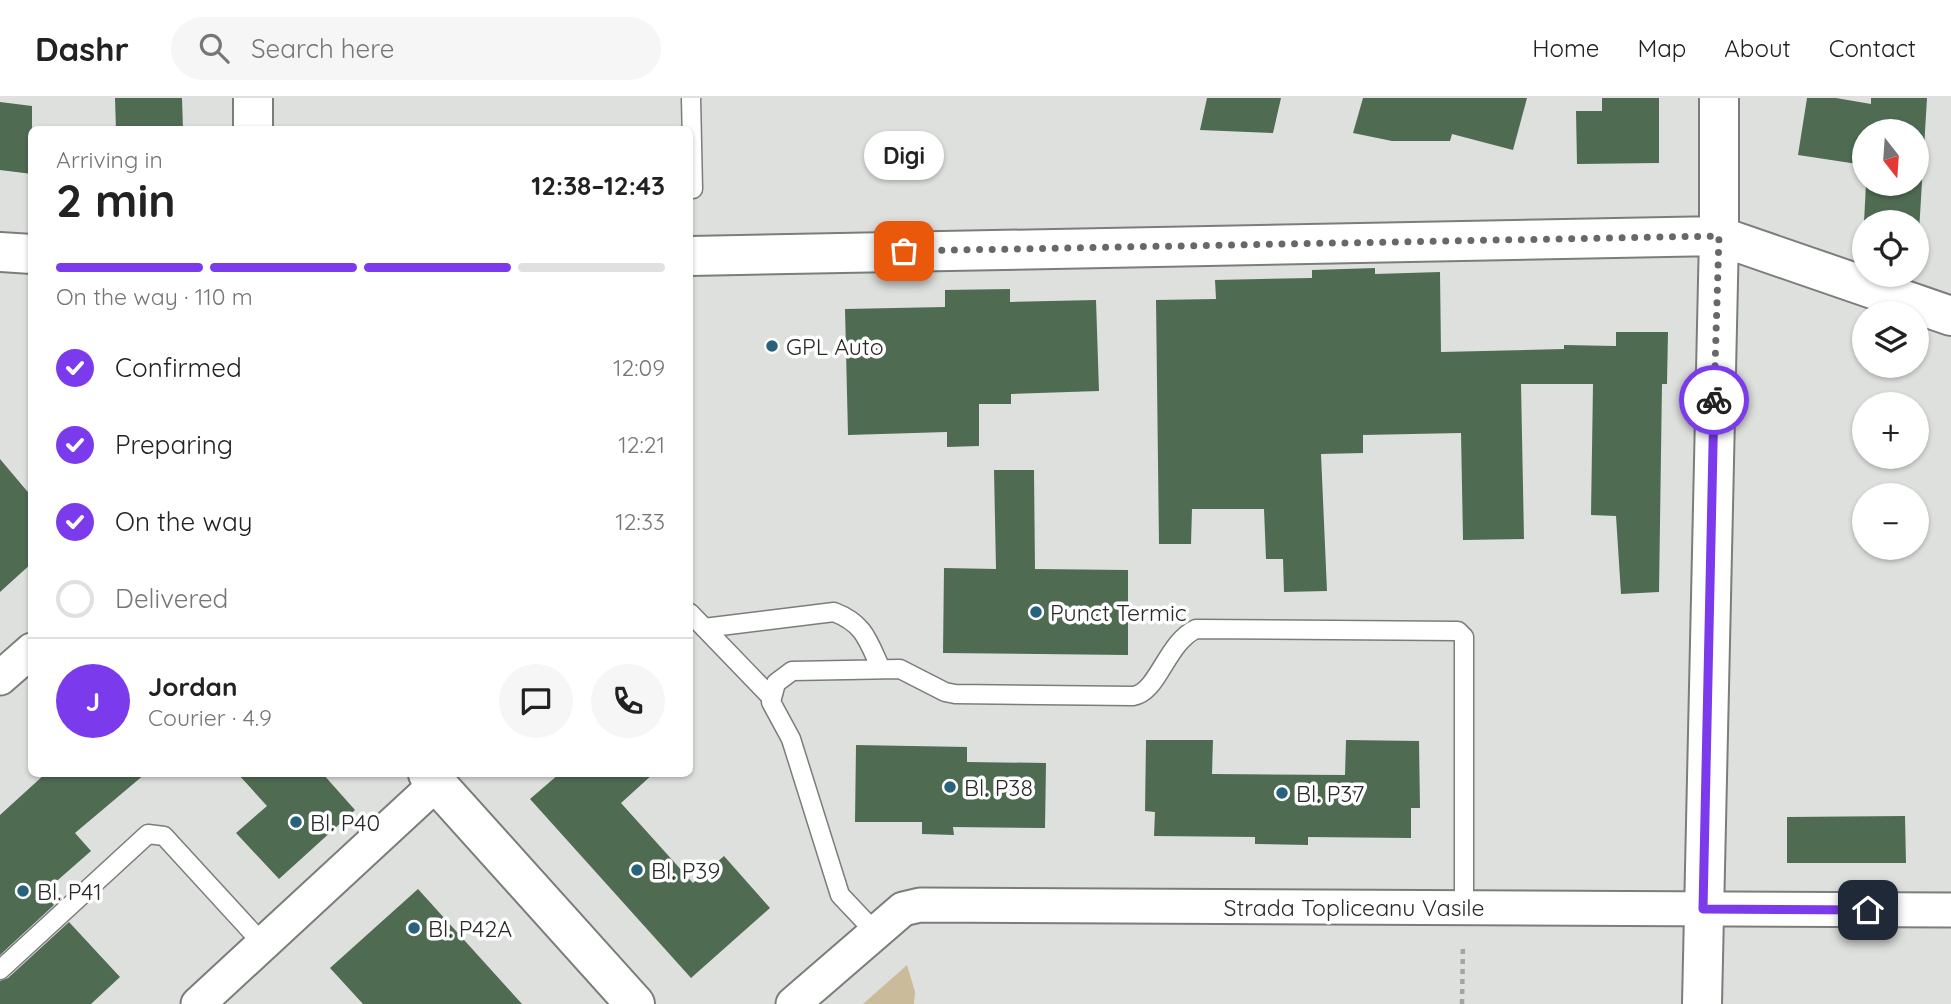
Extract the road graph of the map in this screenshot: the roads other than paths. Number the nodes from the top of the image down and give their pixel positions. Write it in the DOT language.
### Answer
graph roads {
  1 [pos="253,98"];
  2 [pos="691,98"];
  3 [pos="1719,98"];
  4 [pos="253,126"];
  5 [pos="692,126"];
  6 [pos="1719,236"];
  7 [pos="0,252"];
  8 [pos="28,254"];
  9 [pos="693,256"];
  10 [pos="1951,316"];
  11 [pos="693,615"];
  12 [pos="705,628"];
  13 [pos="28,654"];
  14 [pos="881,670"];
  15 [pos="0,678"];
  16 [pos="770,696"];
  17 [pos="433,778"];
  18 [pos="1464,908"];
  19 [pos="1703,909"];
  20 [pos="1951,911"];
  21 [pos="876,933"];
  22 [pos="263,944"];
  23 [pos="0,970"];
  24 [pos="198,1004"];
  25 [pos="635,1004"];
  26 [pos="793,1004"];
  27 [pos="1702,1004"];
  28 [pos="1719,1004"];
  1 -- 4 [label="street"];
  2 -- 5 [label="lane"];
  3 -- 6 [label="street"];
  6 -- 9 [label="street"];
  6 -- 10 [label="street"];
  6 -- 19 [label="street"];
  7 -- 8 [label="street"];
  11 -- 12 [label="lane"];
  12 -- 14 [label="lane"];
  12 -- 16 [label="lane"];
  13 -- 15 [label="street"];
  14 -- 16 [label="lane"];
  14 -- 18 [label="lane"];
  16 -- 21 [label="lane"];
  17 -- 22 [label="street"];
  17 -- 25 [label="street"];
  18 -- 19 [label="street, Strada Topliceanu Vasile"];
  18 -- 21 [label="street, Strada Topliceanu Vasile"];
  19 -- 20 [label="street, Strada Topliceanu Vasile"];
  19 -- 27 [label="street"];
  19 -- 28 [label="street"];
  21 -- 26 [label="street, Strada Topliceanu Vasile"];
  22 -- 23 [label="lane"];
  22 -- 24 [label="street"];
}
